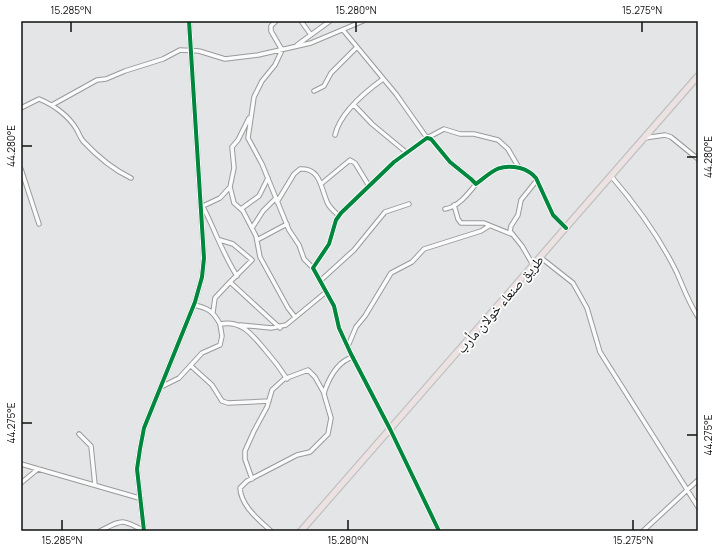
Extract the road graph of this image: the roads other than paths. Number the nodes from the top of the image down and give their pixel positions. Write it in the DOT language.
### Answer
graph roads {
  1 [pos="189,21"];
  2 [pos="276,21"];
  3 [pos="301,21"];
  4 [pos="330,21"];
  5 [pos="363,21"];
  6 [pos="343,30"];
  7 [pos="311,35"];
  8 [pos="296,46"];
  9 [pos="357,47"];
  10 [pos="191,49"];
  11 [pos="282,50"];
  12 [pos="698,76"];
  13 [pos="383,79"];
  14 [pos="314,91"];
  15 [pos="52,105"];
  16 [pos="354,105"];
  17 [pos="21,108"];
  18 [pos="250,117"];
  19 [pos="335,134"];
  20 [pos="427,138"];
  21 [pos="644,138"];
  22 [pos="407,153"];
  23 [pos="698,159"];
  24 [pos="520,168"];
  25 [pos="21,169"];
  26 [pos="611,176"];
  27 [pos="132,178"];
  28 [pos="268,178"];
  29 [pos="537,180"];
  30 [pos="322,184"];
  31 [pos="476,184"];
  32 [pos="368,186"];
  33 [pos="230,188"];
  34 [pos="277,200"];
  35 [pos="200,202"];
  36 [pos="409,204"];
  37 [pos="454,205"];
  38 [pos="203,206"];
  39 [pos="241,209"];
  40 [pos="445,209"];
  41 [pos="339,216"];
  42 [pos="39,224"];
  43 [pos="287,224"];
  44 [pos="489,226"];
  45 [pos="252,228"];
  46 [pos="566,228"];
  47 [pos="511,234"];
  48 [pos="220,240"];
  49 [pos="257,240"];
  50 [pos="260,257"];
  51 [pos="540,257"];
  52 [pos="252,260"];
  53 [pos="533,265"];
  54 [pos="313,268"];
  55 [pos="237,276"];
  56 [pos="320,281"];
  57 [pos="230,282"];
  58 [pos="326,292"];
  59 [pos="194,305"];
  60 [pos="213,312"];
  61 [pos="296,317"];
  62 [pos="698,317"];
  63 [pos="220,324"];
  64 [pos="239,325"];
  65 [pos="280,328"];
  66 [pos="348,346"];
  67 [pos="353,357"];
  68 [pos="191,366"];
  69 [pos="287,378"];
  70 [pos="161,387"];
  71 [pos="324,394"];
  72 [pos="269,401"];
  73 [pos="390,429"];
  74 [pos="79,434"];
  75 [pos="21,464"];
  76 [pos="38,469"];
  77 [pos="252,479"];
  78 [pos="698,480"];
  79 [pos="21,483"];
  80 [pos="95,484"];
  81 [pos="687,490"];
  82 [pos="139,498"];
  83 [pos="698,507"];
  84 [pos="100,531"];
  85 [pos="144,531"];
  86 [pos="271,531"];
  87 [pos="301,531"];
  88 [pos="439,531"];
  89 [pos="643,531"];
  1 -- 10 [label="street"];
  2 -- 11 [label="street"];
  3 -- 7 [label="street"];
  4 -- 7 [label="street"];
  5 -- 6 [label="street"];
  6 -- 8 [label="street"];
  6 -- 9 [label="street"];
  7 -- 8 [label="street"];
  8 -- 11 [label="street"];
  9 -- 13 [label="street"];
  9 -- 14 [label="street"];
  10 -- 11 [label="street"];
  10 -- 15 [label="street"];
  10 -- 35 [label="street"];
  11 -- 18 [label="street"];
  12 -- 21 [label="main road, طريق صنعاء خولان مأرب"];
  13 -- 16 [label="street"];
  13 -- 20 [label="street"];
  15 -- 17 [label="street"];
  15 -- 27 [label="street"];
  16 -- 19 [label="street"];
  16 -- 22 [label="street"];
  18 -- 28 [label="street"];
  18 -- 33 [label="street"];
  20 -- 22 [label="street"];
  20 -- 24 [label="street"];
  20 -- 31 [label="street"];
  21 -- 23 [label="street"];
  21 -- 26 [label="main road, طريق صنعاء خولان مأرب"];
  22 -- 32 [label="street"];
  24 -- 29 [label="street"];
  24 -- 31 [label="street"];
  25 -- 42 [label="street"];
  26 -- 46 [label="main road, طريق صنعاء خولان مأرب"];
  26 -- 62 [label="street"];
  28 -- 34 [label="street"];
  28 -- 39 [label="street"];
  29 -- 46 [label="street"];
  29 -- 47 [label="street"];
  30 -- 32 [label="street"];
  30 -- 34 [label="street"];
  30 -- 41 [label="street"];
  31 -- 37 [label="street"];
  32 -- 41 [label="street"];
  33 -- 38 [label="street"];
  33 -- 39 [label="street"];
  34 -- 43 [label="street"];
  34 -- 45 [label="street"];
  35 -- 38 [label="street"];
  35 -- 59 [label="street"];
  36 -- 56 [label="street"];
  37 -- 40 [label="street"];
  37 -- 44 [label="street"];
  38 -- 48 [label="street"];
  39 -- 45 [label="street"];
  41 -- 54 [label="street"];
  43 -- 49 [label="street"];
  43 -- 54 [label="street"];
  44 -- 47 [label="street"];
  44 -- 66 [label="street"];
  45 -- 49 [label="street"];
  46 -- 51 [label="main road, طريق صنعاء خولان مأرب"];
  47 -- 53 [label="street"];
  48 -- 52 [label="street"];
  48 -- 55 [label="street"];
  49 -- 50 [label="street"];
  50 -- 52 [label="street"];
  50 -- 61 [label="street"];
  51 -- 53 [label="main road, طريق صنعاء خولان مأرب"];
  51 -- 81 [label="street"];
  52 -- 55 [label="street"];
  53 -- 73 [label="main road, طريق صنعاء خولان مأرب"];
  54 -- 56 [label="street"];
  55 -- 57 [label="street"];
  56 -- 58 [label="street"];
  57 -- 60 [label="street"];
  57 -- 65 [label="street"];
  58 -- 61 [label="street"];
  58 -- 66 [label="street"];
  59 -- 60 [label="street"];
  59 -- 70 [label="street"];
  60 -- 63 [label="street"];
  61 -- 65 [label="street"];
  63 -- 64 [label="street"];
  63 -- 68 [label="street"];
  64 -- 65 [label="street"];
  64 -- 69 [label="street"];
  66 -- 67 [label="street"];
  67 -- 71 [label="street"];
  67 -- 73 [label="street"];
  68 -- 70 [label="street"];
  68 -- 72 [label="street"];
  69 -- 71 [label="street"];
  69 -- 72 [label="street"];
  70 -- 82 [label="street"];
  71 -- 77 [label="street"];
  72 -- 77 [label="street"];
  73 -- 87 [label="main road, طريق صنعاء خولان مأرب"];
  73 -- 88 [label="street"];
  74 -- 80 [label="street"];
  75 -- 76 [label="street"];
  76 -- 79 [label="street"];
  76 -- 80 [label="street"];
  77 -- 86 [label="street"];
  78 -- 81 [label="street"];
  80 -- 82 [label="street"];
  81 -- 83 [label="street"];
  81 -- 89 [label="street"];
  82 -- 85 [label="street"];
  84 -- 85 [label="street"];
}
